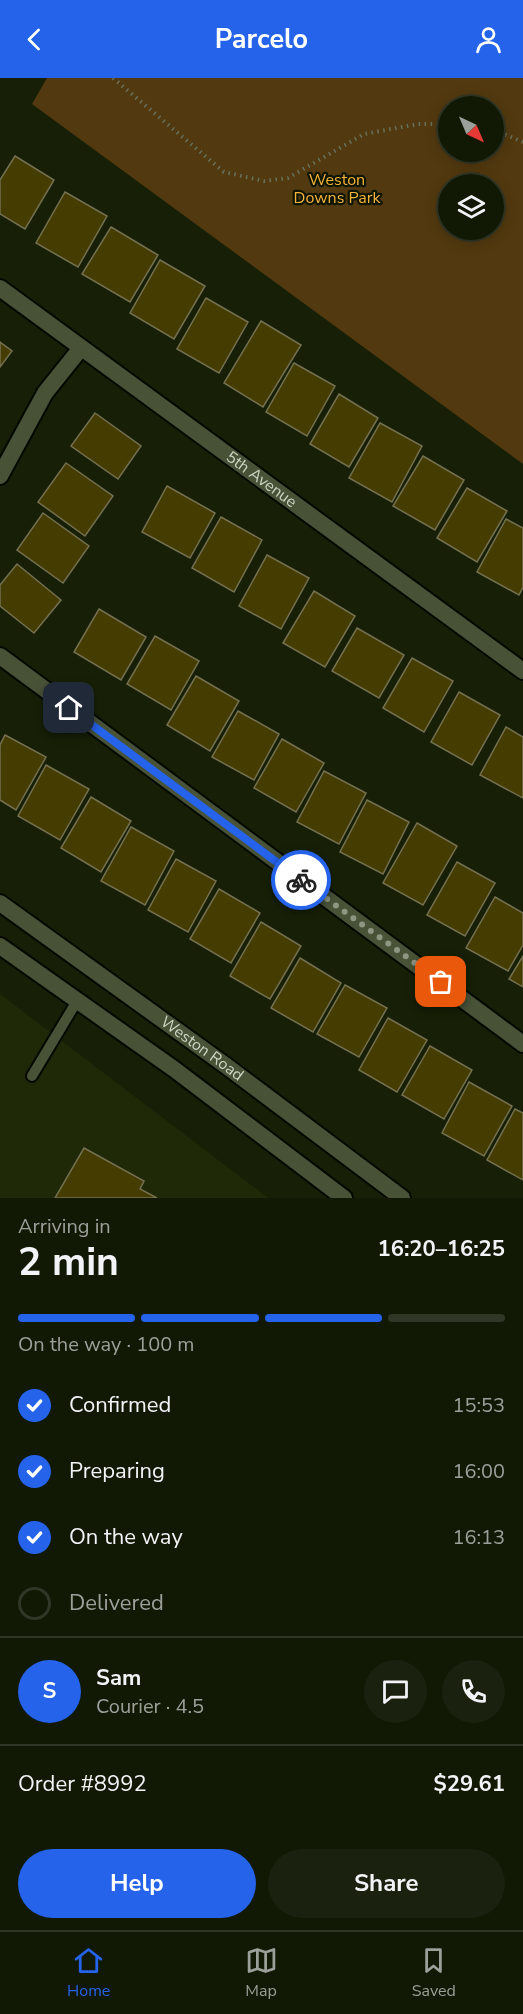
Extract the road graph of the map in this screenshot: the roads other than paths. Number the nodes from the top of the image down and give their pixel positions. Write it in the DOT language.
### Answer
graph roads {
  1 [pos="0,288"];
  2 [pos="81,348"];
  3 [pos="0,476"];
  4 [pos="0,656"];
  5 [pos="523,671"];
  6 [pos="0,903"];
  7 [pos="0,946"];
  8 [pos="77,1001"];
  9 [pos="523,1044"];
  10 [pos="32,1076"];
  11 [pos="344,1198"];
  12 [pos="402,1198"];
  1 -- 2 [label="street, 5th Avenue"];
  2 -- 3 [label="street"];
  2 -- 5 [label="street, 5th Avenue"];
  4 -- 9 [label="street"];
  6 -- 12 [label="street, Weston Road"];
  7 -- 8 [label="street, Weston Road"];
  8 -- 10 [label="lane"];
  8 -- 11 [label="street, Weston Road"];
}
